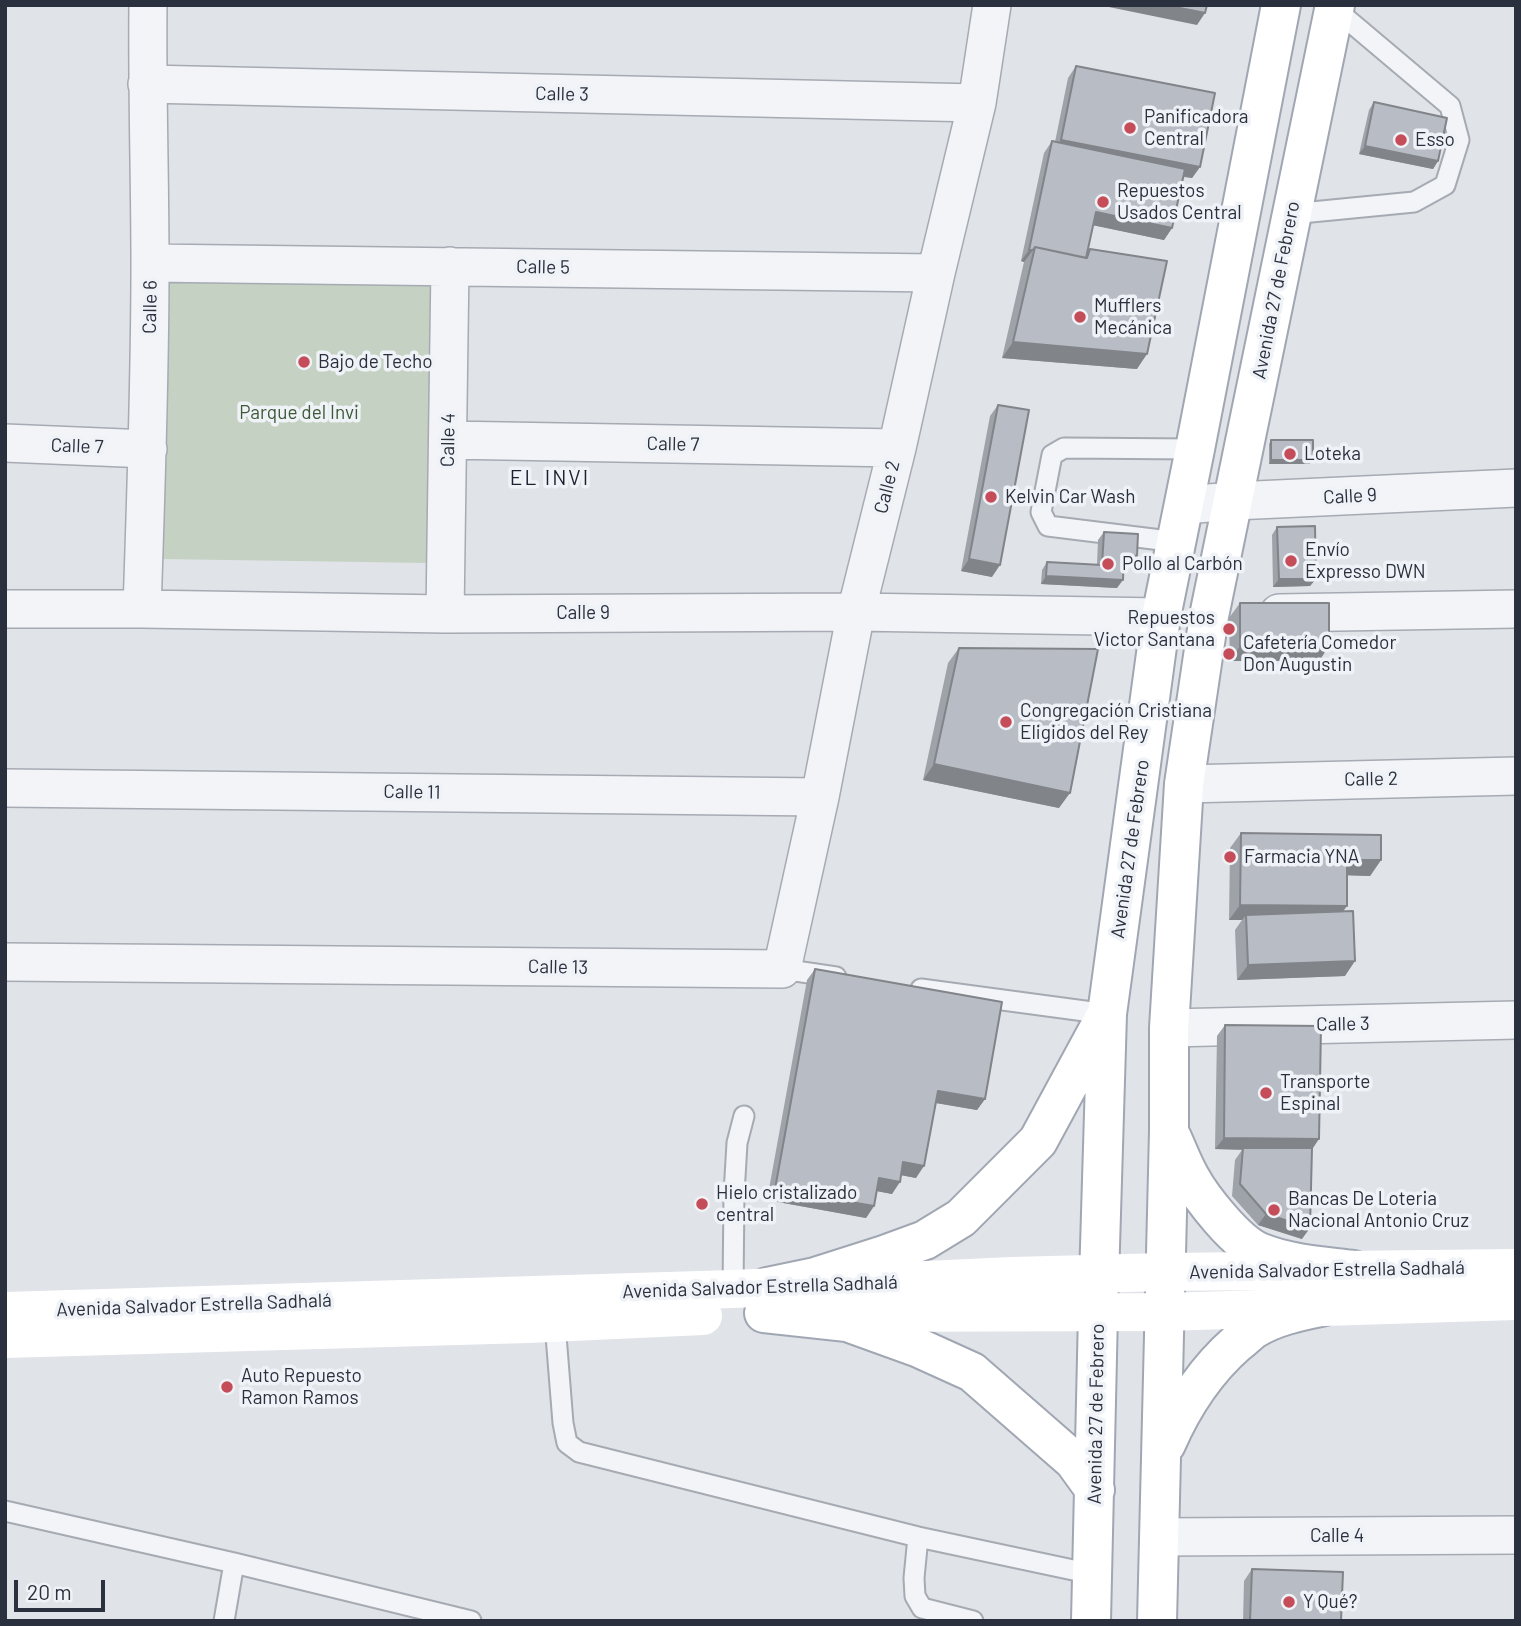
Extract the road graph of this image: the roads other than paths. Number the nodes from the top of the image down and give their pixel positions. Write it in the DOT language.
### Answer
graph roads {
  1 [pos="148,5"];
  2 [pos="992,5"];
  3 [pos="1281,5"];
  4 [pos="1335,7"];
  5 [pos="147,85"];
  6 [pos="977,103"];
  7 [pos="1291,214"];
  8 [pos="150,263"];
  9 [pos="450,266"];
  10 [pos="936,273"];
  11 [pos="448,440"];
  12 [pos="5,443"];
  13 [pos="897,448"];
  14 [pos="148,449"];
  15 [pos="1195,449"];
  16 [pos="1516,488"];
  17 [pos="1234,501"];
  18 [pos="1184,505"];
  19 [pos="1177,542"];
  20 [pos="1516,608"];
  21 [pos="5,609"];
  22 [pos="142,609"];
  23 [pos="856,612"];
  24 [pos="1267,613"];
  25 [pos="445,614"];
  26 [pos="1161,617"];
  27 [pos="1516,776"];
  28 [pos="1185,784"];
  29 [pos="5,788"];
  30 [pos="820,797"];
  31 [pos="5,962"];
  32 [pos="782,970"];
  33 [pos="850,979"];
  34 [pos="904,986"];
  35 [pos="1107,1014"];
  36 [pos="1516,1020"];
  37 [pos="1169,1028"];
  38 [pos="744,1116"];
  39 [pos="1169,1131"];
  40 [pos="1516,1268"];
  41 [pos="1354,1270"];
  42 [pos="1165,1272"];
  43 [pos="1100,1274"];
  44 [pos="755,1297"];
  45 [pos="1516,1301"];
  46 [pos="1325,1306"];
  47 [pos="5,1311"];
  48 [pos="1165,1312"];
  49 [pos="1098,1313"];
  50 [pos="555,1323"];
  51 [pos="5,1339"];
  52 [pos="1163,1452"];
  53 [pos="1095,1490"];
  54 [pos="5,1511"];
  55 [pos="1516,1535"];
  56 [pos="918,1537"];
  57 [pos="1159,1537"];
  58 [pos="234,1563"];
  59 [pos="1092,1574"];
  60 [pos="224,1621"];
  61 [pos="471,1621"];
  62 [pos="973,1621"];
  63 [pos="1091,1621"];
  64 [pos="1157,1621"];
  1 -- 5 [label="street, Calle 6"];
  2 -- 6 [label="street, Calle 2"];
  3 -- 15 [label="main road, Avenida 27 de Febrero"];
  4 -- 7 [label="main road, Avenida 27 de Febrero"];
  4 -- 7 [label="lane"];
  5 -- 6 [label="street, Calle 3"];
  5 -- 8 [label="street, Calle 6"];
  6 -- 10 [label="street, Calle 2"];
  7 -- 17 [label="main road, Avenida 27 de Febrero"];
  8 -- 9 [label="street, Calle 5"];
  8 -- 14 [label="street, Calle 6"];
  9 -- 10 [label="street, Calle 5"];
  9 -- 11 [label="street, Calle 4"];
  10 -- 13 [label="street, Calle 2"];
  11 -- 13 [label="street, Calle 7"];
  11 -- 25 [label="street, Calle 4"];
  12 -- 14 [label="street, Calle 7"];
  13 -- 23 [label="street, Calle 2"];
  14 -- 22 [label="street, Calle 6"];
  15 -- 18 [label="main road, Avenida 27 de Febrero"];
  15 -- 19 [label="lane"];
  16 -- 17 [label="street, Calle 9"];
  17 -- 18 [label="street, Calle 9"];
  17 -- 28 [label="main road, Avenida 27 de Febrero"];
  18 -- 19 [label="main road, Avenida 27 de Febrero"];
  19 -- 26 [label="main road, Avenida 27 de Febrero"];
  20 -- 24 [label="street"];
  21 -- 22 [label="street, Calle 9"];
  22 -- 25 [label="street, Calle 9"];
  23 -- 25 [label="street, Calle 9"];
  23 -- 26 [label="street, Calle 9"];
  23 -- 30 [label="street, Calle 2"];
  26 -- 35 [label="main road, Avenida 27 de Febrero"];
  27 -- 28 [label="street, Calle 2"];
  28 -- 37 [label="main road, Avenida 27 de Febrero"];
  29 -- 30 [label="street, Calle 11"];
  30 -- 32 [label="street, Calle 2"];
  31 -- 32 [label="street, Calle 13"];
  32 -- 33 [label="lane, Calle 13"];
  34 -- 35 [label="lane"];
  35 -- 43 [label="main road, Avenida 27 de Febrero"];
  35 -- 44 [label="main road"];
  36 -- 37 [label="street, Calle 3"];
  37 -- 39 [label="main road, Avenida 27 de Febrero"];
  38 -- 44 [label="lane"];
  39 -- 41 [label="main road"];
  39 -- 42 [label="main road, Avenida 27 de Febrero"];
  40 -- 41 [label="main road, Avenida Salvador Estrella Sadhalá"];
  41 -- 42 [label="main road, Avenida Salvador Estrella Sadhalá"];
  42 -- 43 [label="main road, Avenida Salvador Estrella Sadhalá"];
  42 -- 48 [label="main road, Avenida 27 de Febrero"];
  43 -- 44 [label="main road, Avenida Salvador Estrella Sadhalá"];
  43 -- 49 [label="main road, Avenida 27 de Febrero"];
  44 -- 47 [label="main road, Avenida Salvador Estrella Sadhalá"];
  44 -- 49 [label="main road, Avenida Salvador Estrella Sadhalá"];
  44 -- 50 [label="main road, Avenida Salvador Estrella Sadhalá"];
  44 -- 53 [label="main road"];
  45 -- 46 [label="main road, Avenida Salvador Estrella Sadhalá"];
  46 -- 48 [label="main road, Avenida Salvador Estrella Sadhalá"];
  46 -- 52 [label="main road"];
  48 -- 49 [label="main road, Avenida Salvador Estrella Sadhalá"];
  48 -- 52 [label="main road, Avenida 27 de Febrero"];
  49 -- 53 [label="main road, Avenida 27 de Febrero"];
  50 -- 51 [label="main road, Avenida Salvador Estrella Sadhalá"];
  50 -- 56 [label="lane"];
  52 -- 57 [label="main road, Avenida 27 de Febrero"];
  53 -- 59 [label="main road, Avenida 27 de Febrero"];
  54 -- 58 [label="lane"];
  55 -- 57 [label="street, Calle 4"];
  56 -- 59 [label="lane"];
  56 -- 62 [label="lane"];
  57 -- 64 [label="main road, Avenida 27 de Febrero"];
  58 -- 60 [label="lane"];
  58 -- 61 [label="lane"];
  59 -- 63 [label="main road, Avenida 27 de Febrero"];
}
